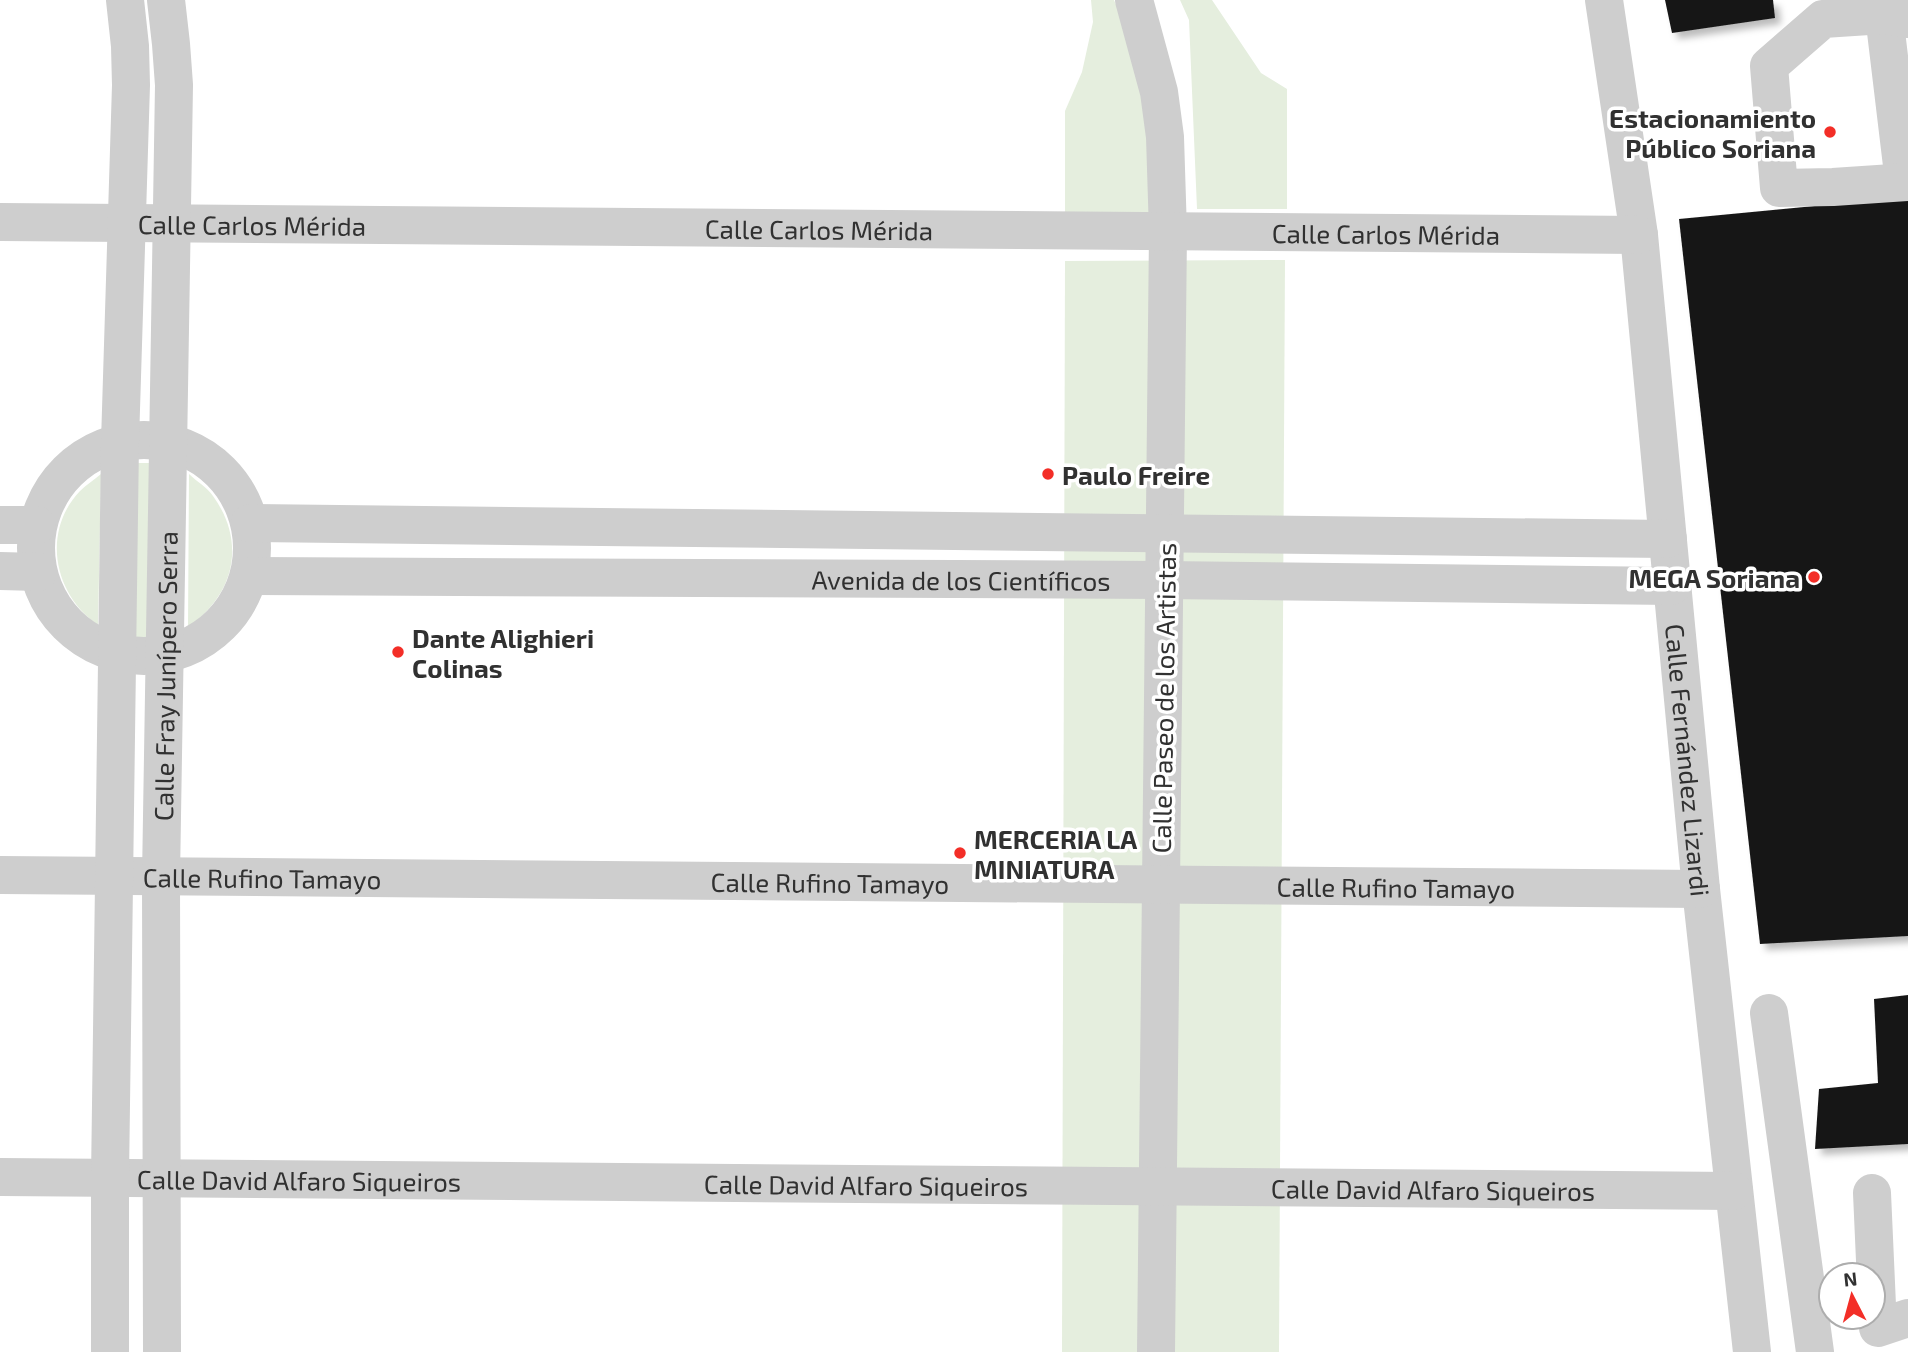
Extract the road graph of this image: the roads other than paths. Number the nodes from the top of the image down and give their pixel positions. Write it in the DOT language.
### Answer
graph roads {
  1 [pos="125,0"];
  2 [pos="166,0"];
  3 [pos="1134,0"];
  4 [pos="1141,0"];
  5 [pos="1604,0"];
  6 [pos="1896,17"];
  7 [pos="1147,46"];
  8 [pos="1906,181"];
  9 [pos="0,222"];
  10 [pos="128,223"];
  11 [pos="172,223"];
  12 [pos="1168,232"];
  13 [pos="1639,236"];
  14 [pos="120,442"];
  15 [pos="167,442"];
  16 [pos="250,523"];
  17 [pos="0,524"];
  18 [pos="37,525"];
  19 [pos="1164,532"];
  20 [pos="1668,539"];
  21 [pos="0,572"];
  22 [pos="38,572"];
  23 [pos="249,576"];
  24 [pos="1164,580"];
  25 [pos="1672,586"];
  26 [pos="118,653"];
  27 [pos="164,654"];
  28 [pos="0,875"];
  29 [pos="115,876"];
  30 [pos="161,877"];
  31 [pos="1161,885"];
  32 [pos="1701,889"];
  33 [pos="1769,1013"];
  34 [pos="0,1177"];
  35 [pos="162,1177"];
  36 [pos="110,1178"];
  37 [pos="1158,1186"];
  38 [pos="1734,1191"];
  39 [pos="1872,1193"];
  40 [pos="1889,1332"];
  41 [pos="110,1352"];
  42 [pos="162,1352"];
  43 [pos="1156,1352"];
  44 [pos="1752,1352"];
  45 [pos="1815,1352"];
  1 -- 10 [label="street, Calle Fray Junípero Serra"];
  2 -- 11 [label="street, Calle Fray Junípero Serra"];
  3 -- 7 [label="street, Calle Paseo de los Artistas"];
  4 -- 7 [label="street, Calle Paseo de los Artistas"];
  5 -- 13 [label="street, Calle Fernández Lizardi"];
  6 -- 8 [label="street"];
  6 -- 8 [label="street"];
  7 -- 12 [label="street, Calle Paseo de los Artistas"];
  9 -- 10 [label="street, Calle Carlos Mérida"];
  10 -- 11 [label="street, Calle Carlos Mérida"];
  10 -- 14 [label="street, Calle Fray Junípero Serra"];
  11 -- 12 [label="street, Calle Carlos Mérida"];
  11 -- 15 [label="street, Calle Fray Junípero Serra"];
  12 -- 13 [label="street, Calle Carlos Mérida"];
  12 -- 19 [label="street, Calle Paseo de los Artistas"];
  13 -- 20 [label="street, Calle Fernández Lizardi"];
  14 -- 15 [label="street"];
  14 -- 18 [label="street"];
  14 -- 26 [label="street, Calle Fray Junípero Serra"];
  15 -- 16 [label="street"];
  15 -- 27 [label="street, Calle Fray Junípero Serra"];
  16 -- 19 [label="street, Avenida de los Científicos"];
  16 -- 23 [label="street"];
  17 -- 18 [label="street"];
  18 -- 22 [label="street"];
  19 -- 20 [label="street, Avenida de los Científicos"];
  19 -- 24 [label="street, Calle Paseo de los Artistas"];
  20 -- 25 [label="street, Calle Fernández Lizardi"];
  21 -- 22 [label="street"];
  22 -- 26 [label="street"];
  23 -- 24 [label="street, Avenida de los Científicos"];
  23 -- 27 [label="street"];
  24 -- 25 [label="street, Avenida de los Científicos"];
  24 -- 31 [label="street, Calle Paseo de los Artistas"];
  25 -- 32 [label="street, Calle Fernández Lizardi"];
  26 -- 27 [label="street"];
  26 -- 29 [label="street, Calle Fray Junípero Serra"];
  27 -- 30 [label="street, Calle Fray Junípero Serra"];
  28 -- 29 [label="street, Calle Rufino Tamayo"];
  29 -- 30 [label="street, Calle Rufino Tamayo"];
  29 -- 36 [label="street, Calle Fray Junípero Serra"];
  30 -- 31 [label="street, Calle Rufino Tamayo"];
  30 -- 35 [label="street, Calle Fray Junípero Serra"];
  31 -- 32 [label="street, Calle Rufino Tamayo"];
  31 -- 37 [label="street, Calle Paseo de los Artistas"];
  32 -- 38 [label="street, Calle Fernández Lizardi"];
  33 -- 45 [label="street"];
  34 -- 36 [label="street, Calle David Alfaro Siqueiros"];
  35 -- 36 [label="street, Calle David Alfaro Siqueiros"];
  35 -- 37 [label="street, Calle David Alfaro Siqueiros"];
  35 -- 42 [label="street, Calle Fray Junípero Serra"];
  36 -- 41 [label="street, Calle Fray Junípero Serra"];
  37 -- 38 [label="street, Calle David Alfaro Siqueiros"];
  37 -- 43 [label="street, Calle Paseo de los Artistas"];
  38 -- 44 [label="street, Calle Fernández Lizardi"];
  39 -- 40 [label="street"];
}
